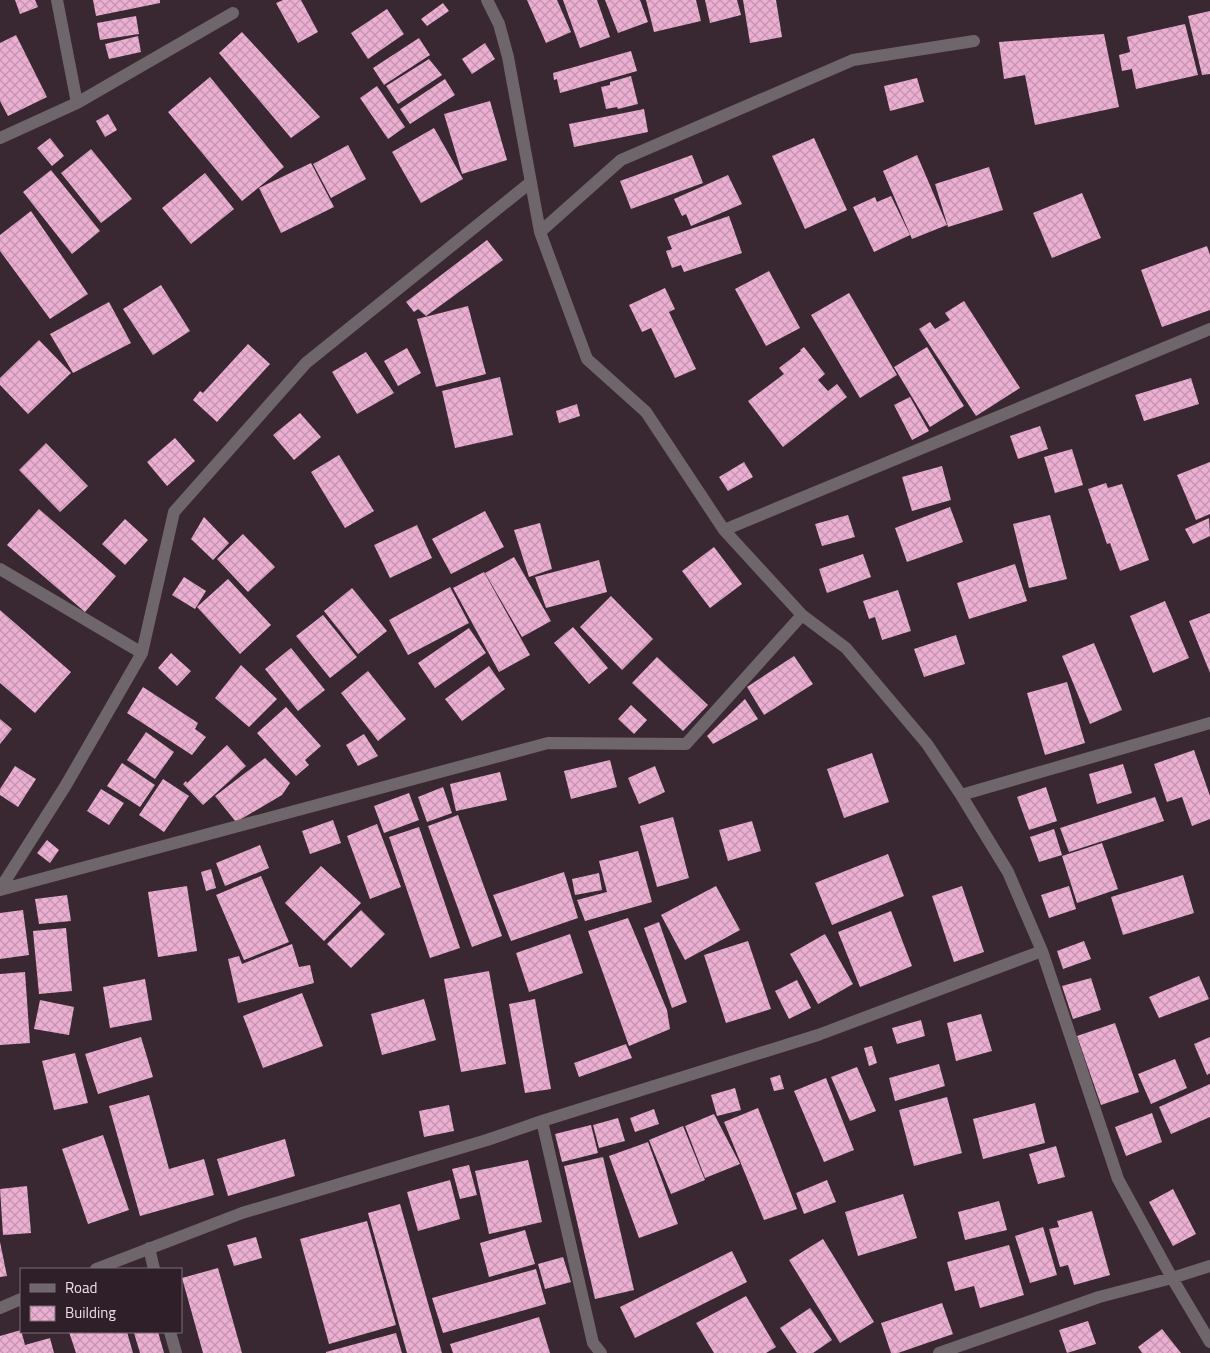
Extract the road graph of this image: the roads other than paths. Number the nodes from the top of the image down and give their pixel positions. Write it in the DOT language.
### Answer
graph roads {
  1 [pos="57,0"];
  2 [pos="487,0"];
  3 [pos="233,13"];
  4 [pos="974,41"];
  5 [pos="77,103"];
  6 [pos="0,138"];
  7 [pos="531,182"];
  8 [pos="540,232"];
  9 [pos="1210,329"];
  10 [pos="724,530"];
  11 [pos="0,569"];
  12 [pos="802,615"];
  13 [pos="142,653"];
  14 [pos="1210,723"];
  15 [pos="961,796"];
  16 [pos="0,890"];
  17 [pos="1042,951"];
  18 [pos="542,1121"];
  19 [pos="149,1248"];
  20 [pos="1210,1266"];
  21 [pos="99,1268"];
  22 [pos="154,1268"];
  23 [pos="1172,1278"];
  24 [pos="20,1299"];
  25 [pos="0,1308"];
  26 [pos="170,1333"];
  27 [pos="1210,1342"];
  28 [pos="176,1353"];
  29 [pos="601,1353"];
  30 [pos="939,1353"];
  1 -- 5 [label="street"];
  2 -- 7 [label="street"];
  3 -- 5 [label="street"];
  4 -- 8 [label="street"];
  5 -- 6 [label="street"];
  7 -- 8 [label="street"];
  7 -- 13 [label="street"];
  8 -- 10 [label="street"];
  9 -- 10 [label="street"];
  10 -- 12 [label="street"];
  11 -- 13 [label="street"];
  12 -- 15 [label="street"];
  12 -- 16 [label="street"];
  13 -- 16 [label="street"];
  14 -- 15 [label="street"];
  15 -- 17 [label="street"];
  17 -- 18 [label="street"];
  17 -- 23 [label="street"];
  18 -- 19 [label="street"];
  18 -- 29 [label="street"];
  19 -- 21 [label="street"];
  19 -- 22 [label="street"];
  20 -- 23 [label="street"];
  23 -- 27 [label="street"];
  23 -- 30 [label="street"];
  24 -- 25 [label="street"];
  26 -- 28 [label="street"];
}
